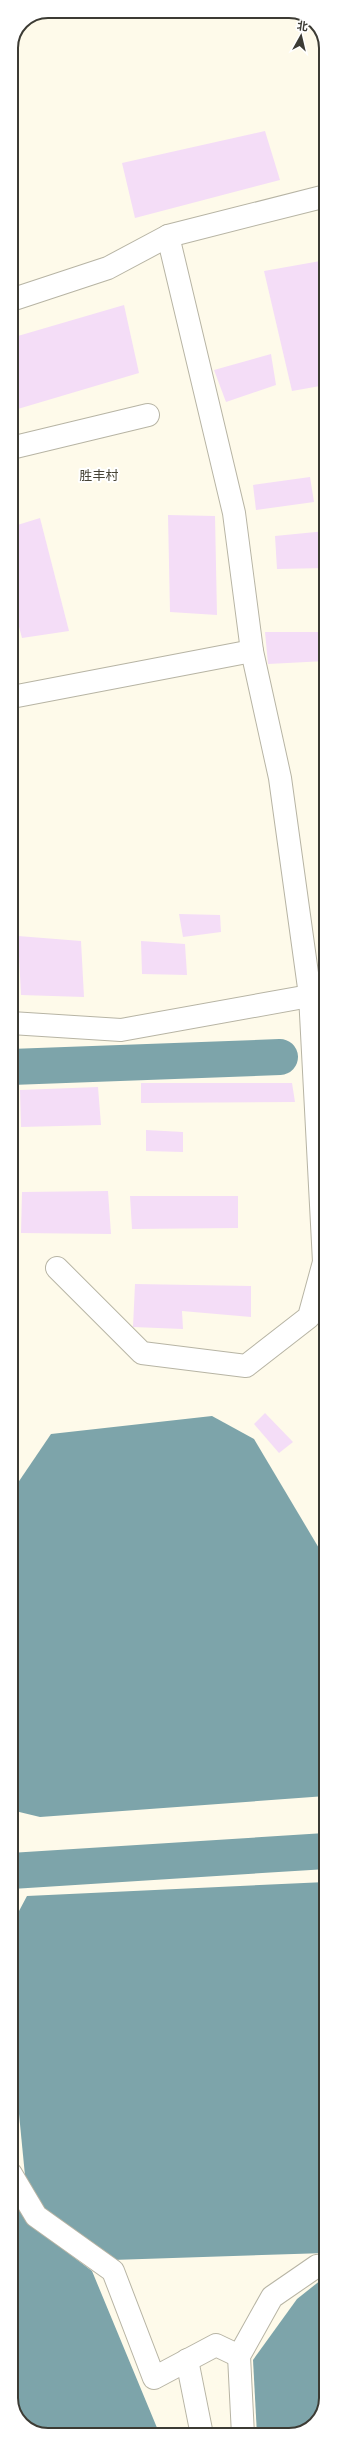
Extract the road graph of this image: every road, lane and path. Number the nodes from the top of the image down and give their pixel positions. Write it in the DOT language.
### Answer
graph roads {
  1 [pos="319,198"];
  2 [pos="168,236"];
  3 [pos="18,298"];
  4 [pos="148,415"];
  5 [pos="18,446"];
  6 [pos="252,651"];
  7 [pos="18,696"];
  8 [pos="318,994"];
  9 [pos="18,1023"];
  10 [pos="319,1039"];
  11 [pos="57,1268"];
  12 [pos="319,1280"];
  13 [pos="18,2186"];
  14 [pos="319,2266"];
  15 [pos="239,2356"];
  16 [pos="187,2360"];
  17 [pos="201,2428"];
  18 [pos="243,2428"];
  1 -- 2 [label="street"];
  2 -- 3 [label="street"];
  2 -- 6 [label="street"];
  4 -- 5 [label="street"];
  6 -- 7 [label="street"];
  6 -- 8 [label="street"];
  8 -- 9 [label="street"];
  8 -- 10 [label="street"];
  11 -- 12 [label="street"];
  13 -- 16 [label="street"];
  14 -- 15 [label="street"];
  15 -- 16 [label="street"];
  15 -- 18 [label="street"];
  16 -- 17 [label="street"];
}
